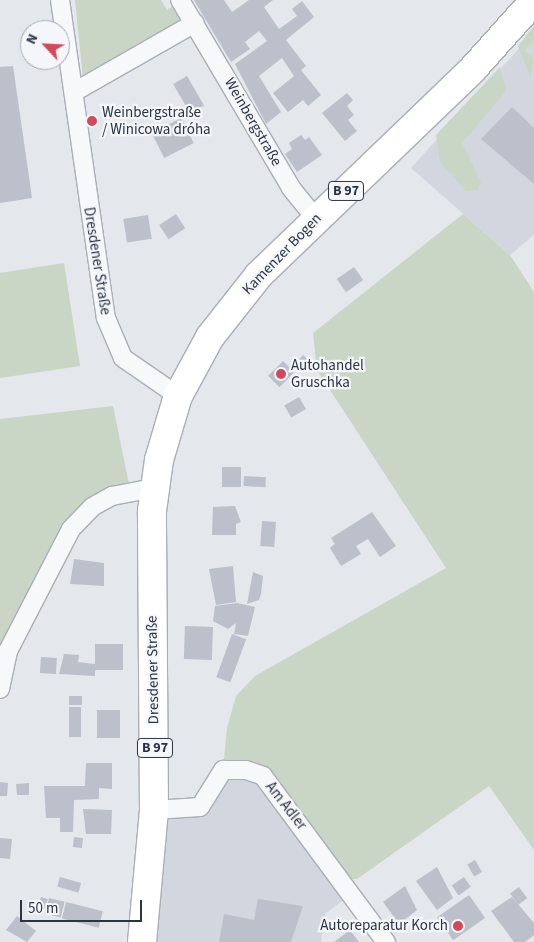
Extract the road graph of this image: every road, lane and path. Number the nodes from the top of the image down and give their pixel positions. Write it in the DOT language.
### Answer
graph roads {
  1 [pos="60,0"];
  2 [pos="180,0"];
  3 [pos="534,1"];
  4 [pos="195,22"];
  5 [pos="74,92"];
  6 [pos="315,218"];
  7 [pos="178,396"];
  8 [pos="154,488"];
  9 [pos="0,690"];
  10 [pos="154,810"];
  11 [pos="142,942"];
  12 [pos="386,942"];
  1 -- 5 [label="street, Dresdener Straße"];
  2 -- 4 [label="street, Weinbergstraße"];
  3 -- 6 [label="main road, Kamenzer Bogen / B 97"];
  4 -- 5 [label="street"];
  4 -- 6 [label="street, Weinbergstraße"];
  5 -- 7 [label="street, Dresdener Straße"];
  6 -- 7 [label="main road, Kamenzer Bogen / B 97"];
  7 -- 8 [label="main road, Dresdener Straße / B 97"];
  8 -- 9 [label="street"];
  8 -- 10 [label="main road, Dresdener Straße / B 97"];
  10 -- 11 [label="main road, Dresdener Straße / B 97"];
  10 -- 12 [label="street, Am Adler"];
}
